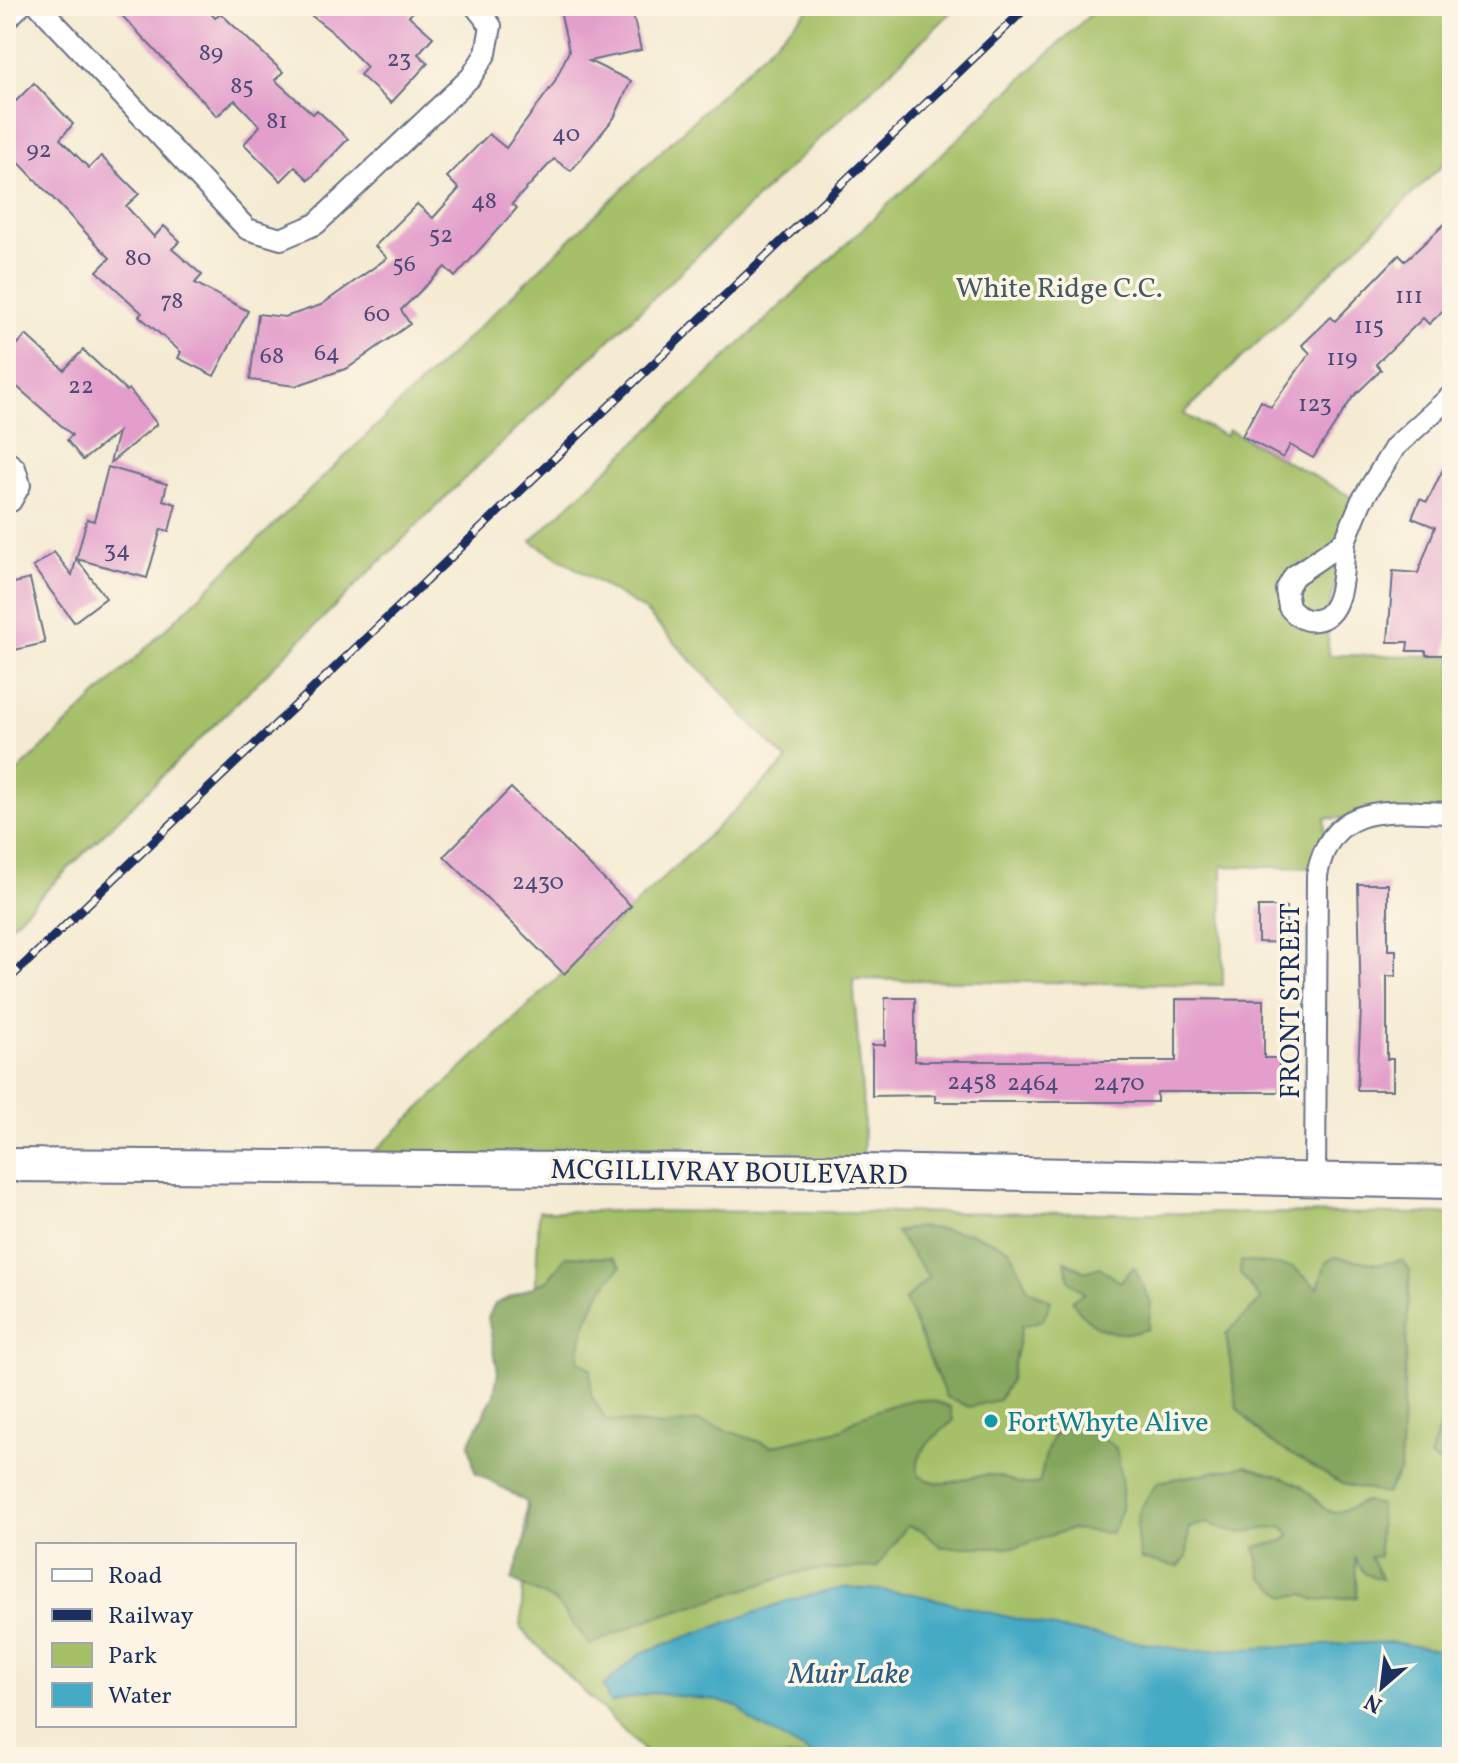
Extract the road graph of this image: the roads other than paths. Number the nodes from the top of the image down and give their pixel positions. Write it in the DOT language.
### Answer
graph roads {
  1 [pos="17,6"];
  2 [pos="39,6"];
  3 [pos="475,6"];
  4 [pos="6,17"];
  5 [pos="1452,395"];
  6 [pos="6,461"];
  7 [pos="6,502"];
  8 [pos="1345,541"];
  9 [pos="1452,813"];
  10 [pos="6,1165"];
  11 [pos="1315,1180"];
  12 [pos="1452,1182"];
  1 -- 4 [label="street"];
  2 -- 3 [label="street"];
  5 -- 8 [label="street"];
  6 -- 7 [label="street"];
  9 -- 11 [label="street, FRONT STREET"];
  10 -- 11 [label="main road, MCGILLIVRAY BOULEVARD"];
  11 -- 12 [label="main road, MCGILLIVRAY BOULEVARD"];
}
